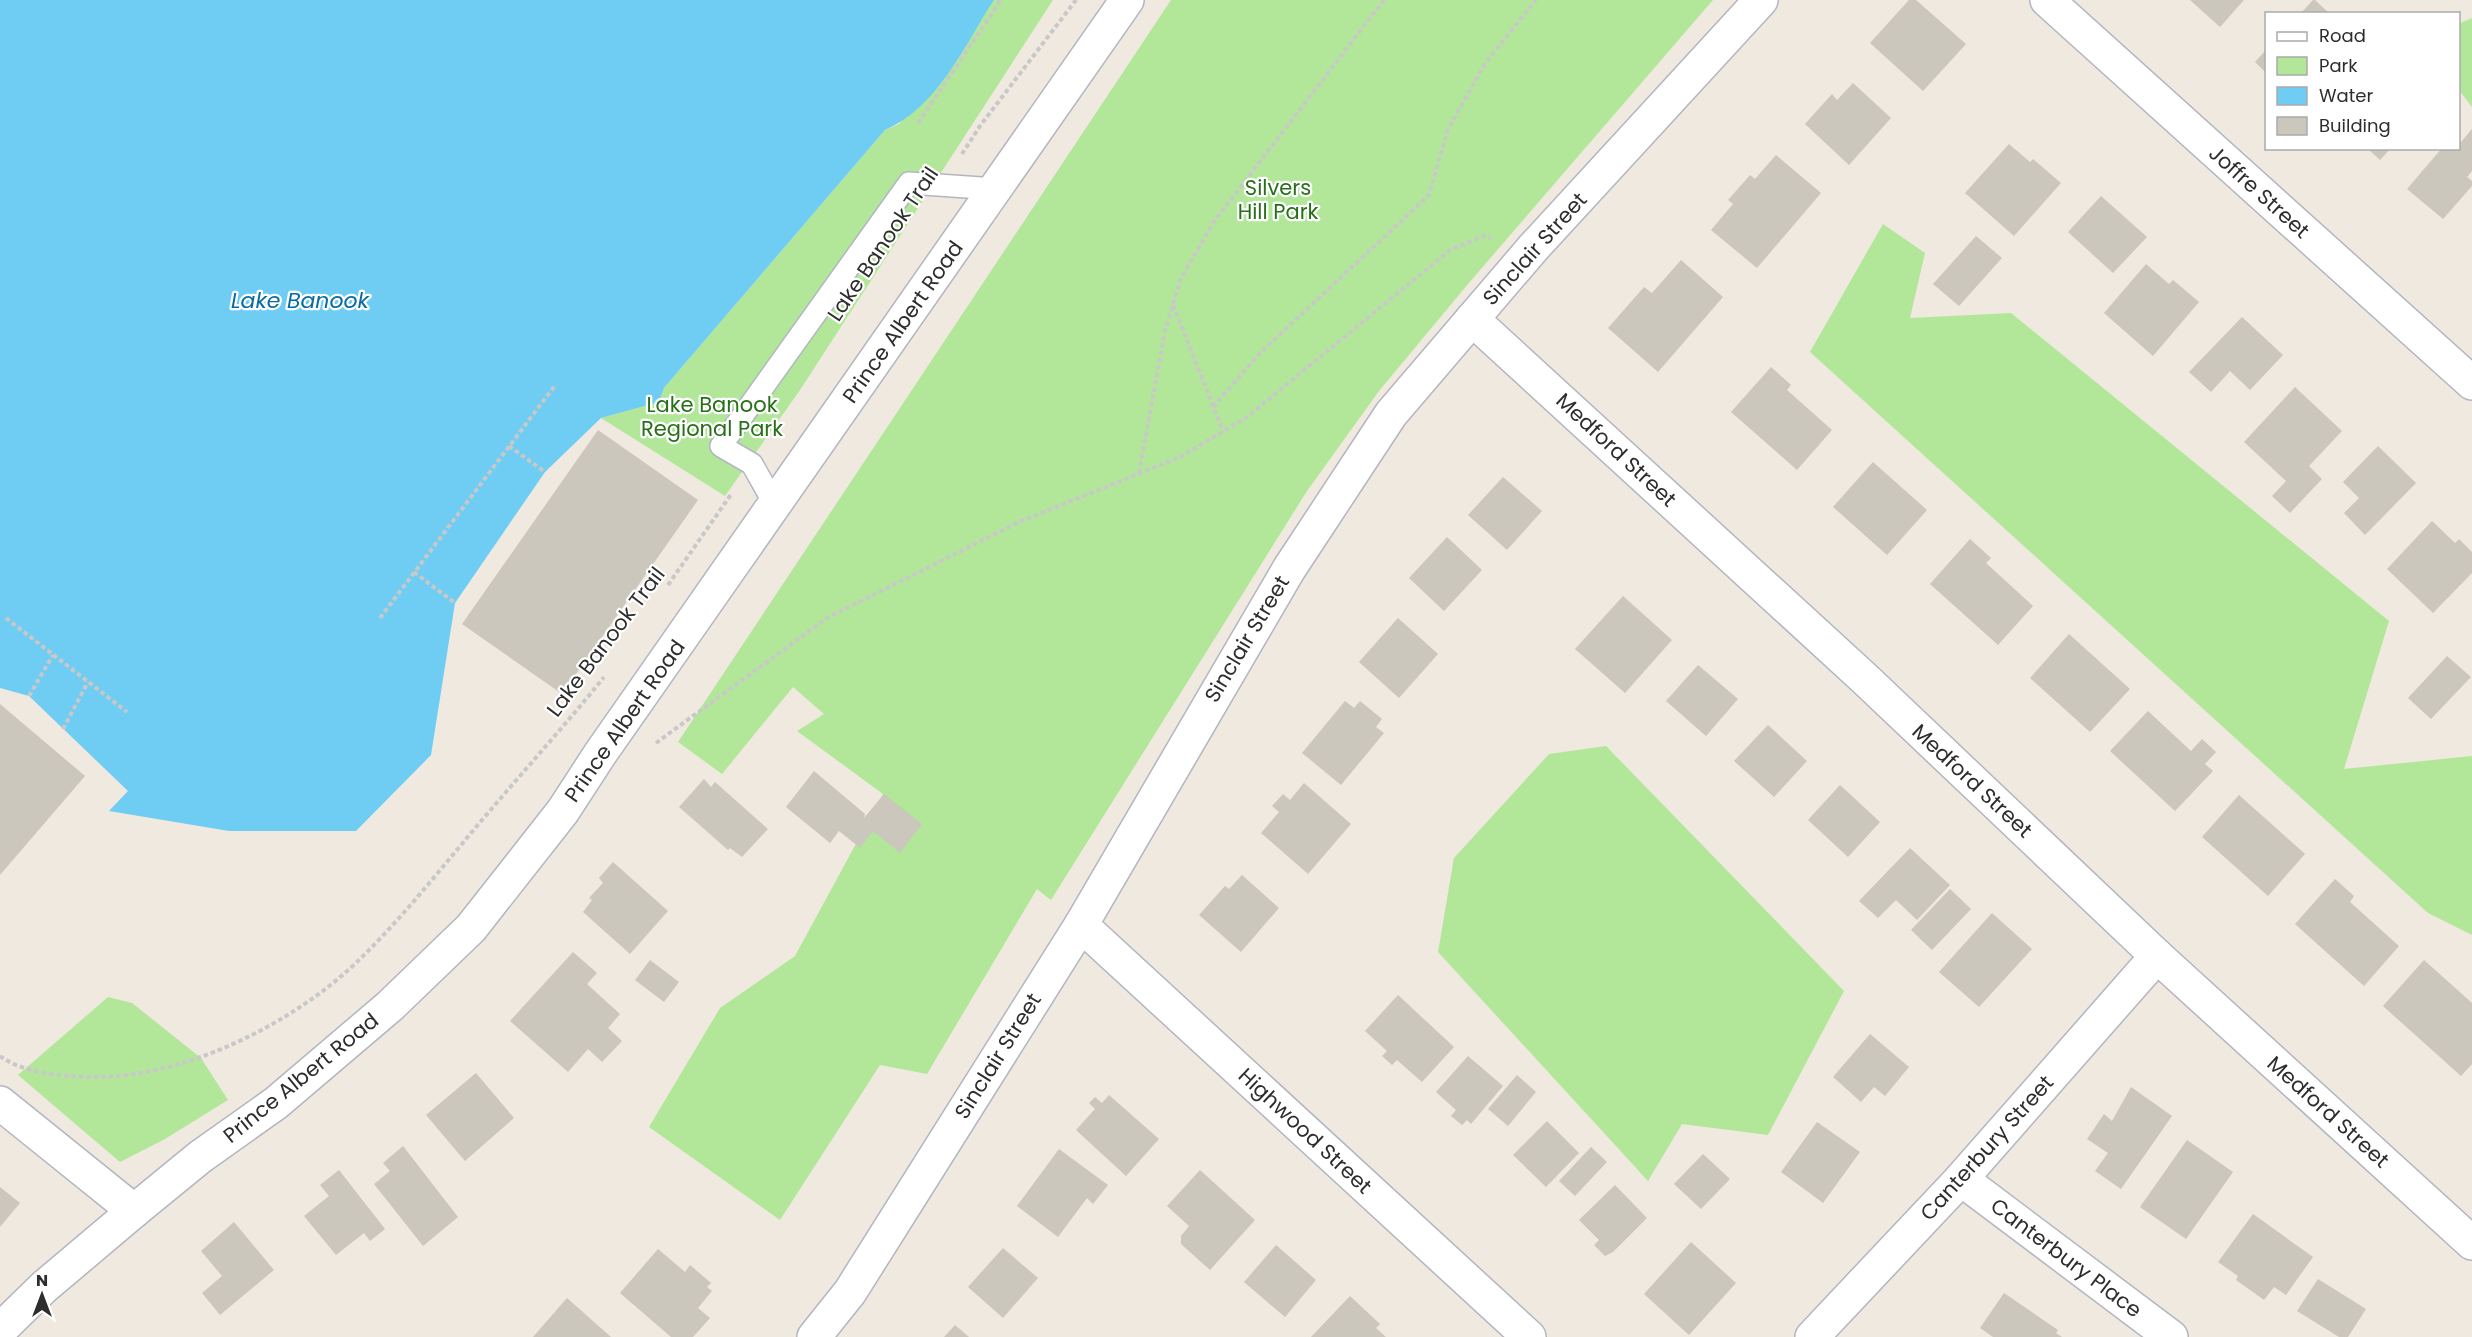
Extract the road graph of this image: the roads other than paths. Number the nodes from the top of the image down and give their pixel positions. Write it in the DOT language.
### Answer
graph roads {
  1 [pos="1127,0"];
  2 [pos="1761,0"];
  3 [pos="2047,0"];
  4 [pos="996,189"];
  5 [pos="1472,319"];
  6 [pos="2472,383"];
  7 [pos="775,505"];
  8 [pos="1081,925"];
  9 [pos="2157,956"];
  10 [pos="0,1103"];
  11 [pos="1961,1179"];
  12 [pos="134,1211"];
  13 [pos="2472,1243"];
  14 [pos="0,1330"];
  15 [pos="814,1337"];
  16 [pos="1529,1337"];
  17 [pos="1812,1337"];
  18 [pos="2171,1337"];
  1 -- 4 [label="street, Prince Albert Road"];
  2 -- 5 [label="street, Sinclair Street"];
  3 -- 6 [label="street, Joffre Street"];
  4 -- 7 [label="street, Prince Albert Road"];
  4 -- 7 [label="lane"];
  5 -- 8 [label="street, Sinclair Street"];
  5 -- 9 [label="street, Medford Street"];
  7 -- 12 [label="street, Prince Albert Road"];
  8 -- 15 [label="street, Sinclair Street"];
  8 -- 16 [label="street, Highwood Street"];
  9 -- 11 [label="street, Canterbury Street"];
  9 -- 13 [label="street, Medford Street"];
  10 -- 12 [label="street"];
  11 -- 17 [label="street, Canterbury Street"];
  11 -- 18 [label="street, Canterbury Place"];
  12 -- 14 [label="street, Prince Albert Road"];
}
